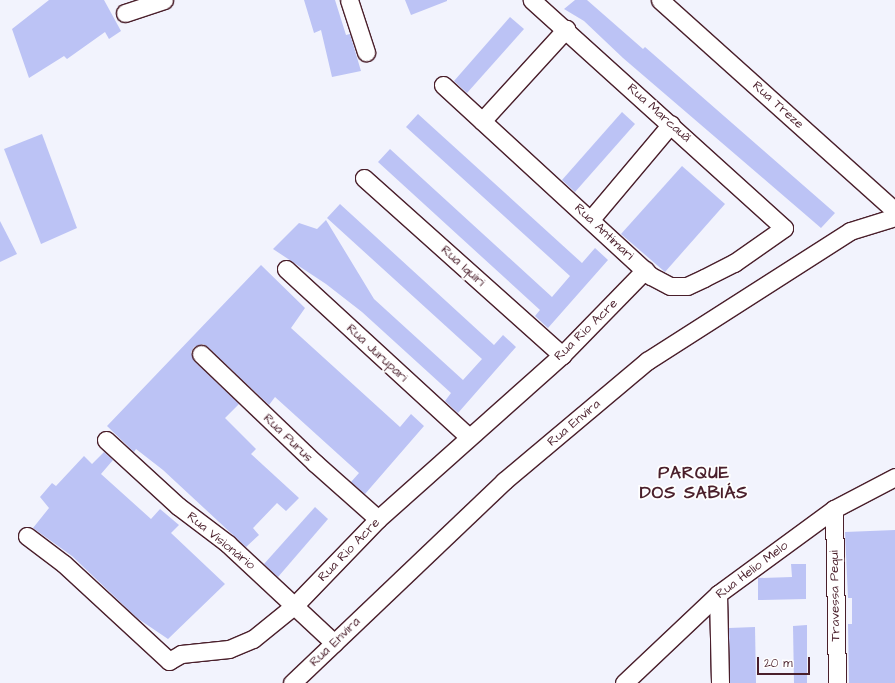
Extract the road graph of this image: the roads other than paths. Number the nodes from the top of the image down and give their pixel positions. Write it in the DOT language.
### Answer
graph roads {
  1 [pos="164,0"];
  2 [pos="349,0"];
  3 [pos="532,0"];
  4 [pos="660,0"];
  5 [pos="124,13"];
  6 [pos="566,29"];
  7 [pos="366,52"];
  8 [pos="443,86"];
  9 [pos="482,121"];
  10 [pos="671,124"];
  11 [pos="364,178"];
  12 [pos="895,211"];
  13 [pos="895,217"];
  14 [pos="591,219"];
  15 [pos="784,228"];
  16 [pos="286,269"];
  17 [pos="645,270"];
  18 [pos="201,354"];
  19 [pos="562,355"];
  20 [pos="469,437"];
  21 [pos="106,440"];
  22 [pos="895,477"];
  23 [pos="834,509"];
  24 [pos="378,519"];
  25 [pos="27,536"];
  26 [pos="718,594"];
  27 [pos="295,605"];
  28 [pos="334,643"];
  29 [pos="292,683"];
  30 [pos="624,683"];
  31 [pos="720,683"];
  32 [pos="836,683"];
  1 -- 5 [label="street"];
  2 -- 7 [label="street"];
  3 -- 6 [label="street, Rua Marcauã"];
  4 -- 12 [label="street, Rua Treze"];
  6 -- 9 [label="street"];
  6 -- 10 [label="street, Rua Marcauã"];
  8 -- 9 [label="street, Rua Antimari"];
  9 -- 14 [label="street, Rua Antimari"];
  10 -- 14 [label="street"];
  10 -- 15 [label="street, Rua Marcauã"];
  11 -- 19 [label="street, Rua Iquiri"];
  13 -- 28 [label="street, Rua Envira"];
  14 -- 17 [label="street, Rua Antimari"];
  15 -- 17 [label="street, Rua Antimari"];
  16 -- 20 [label="street, Rua Jurupari"];
  17 -- 19 [label="street, Rua Rio Acre"];
  18 -- 24 [label="street, Rua Purus"];
  19 -- 20 [label="street, Rua Rio Acre"];
  20 -- 24 [label="street, Rua Rio Acre"];
  21 -- 27 [label="street, Rua Visionário"];
  22 -- 23 [label="street, Rua Helio Melo"];
  23 -- 26 [label="street, Rua Helio Melo"];
  23 -- 32 [label="street, Travessa Pequi"];
  24 -- 27 [label="street, Rua Rio Acre"];
  25 -- 27 [label="street, Rua Rio Acre"];
  26 -- 30 [label="street, Rua Helio Melo"];
  26 -- 31 [label="street"];
  27 -- 28 [label="street, Rua Visionário"];
  28 -- 29 [label="street, Rua Envira"];
}
